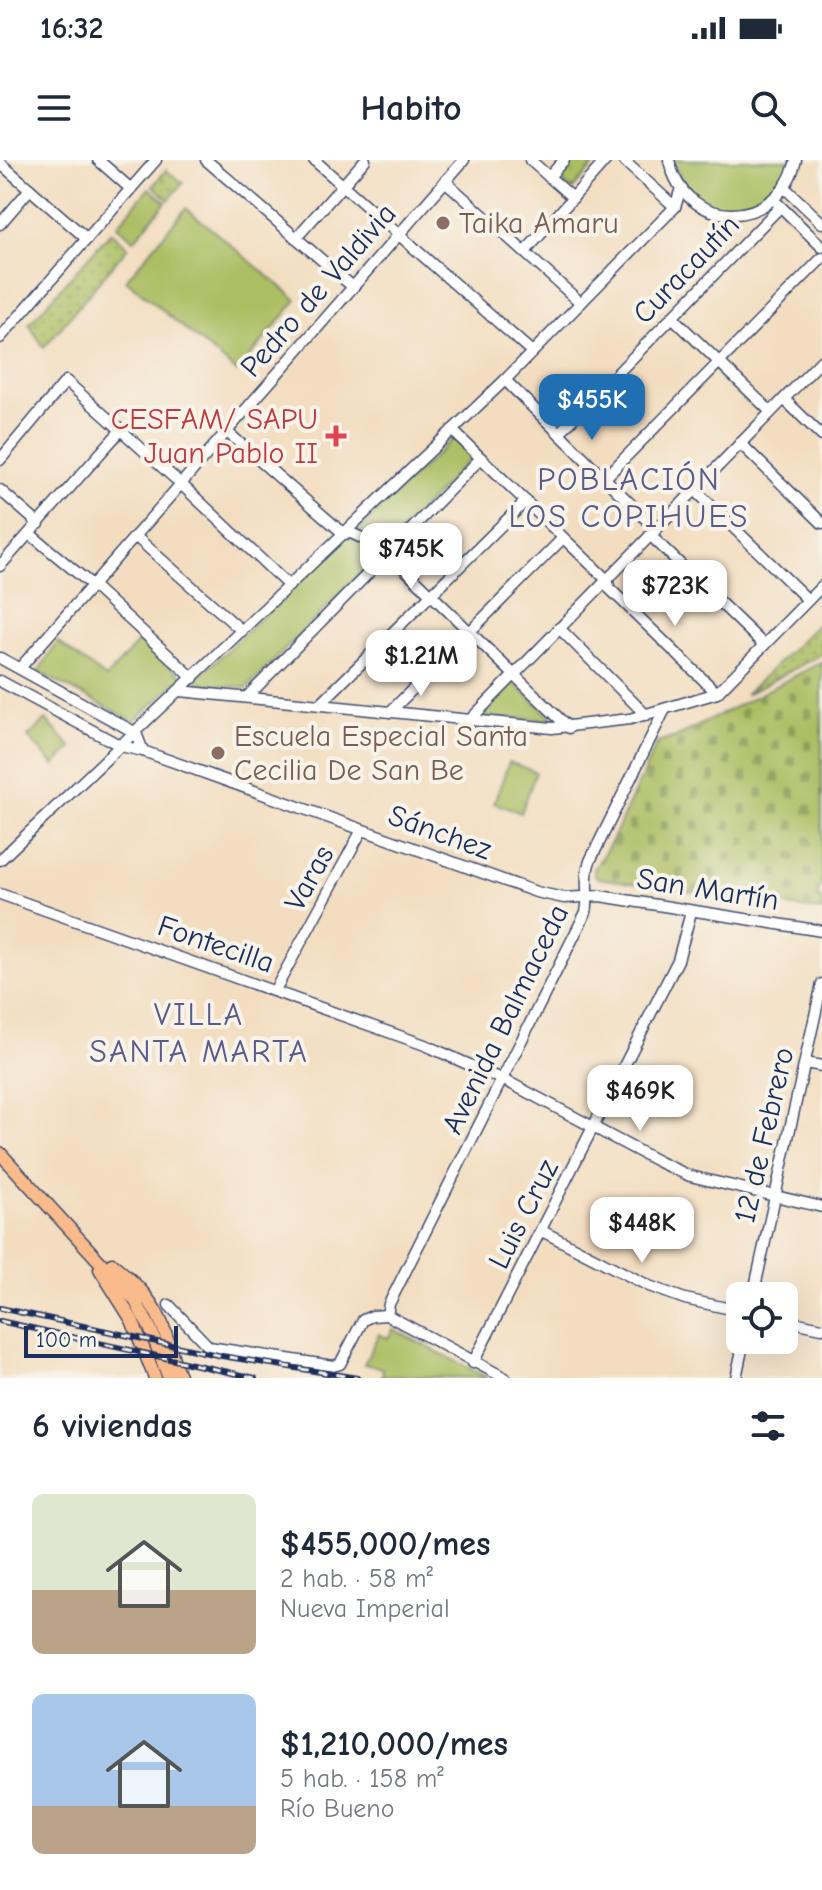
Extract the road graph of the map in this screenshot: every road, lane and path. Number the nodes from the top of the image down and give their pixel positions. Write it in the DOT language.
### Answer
graph roads {
  1 [pos="98,160"];
  2 [pos="156,160"];
  3 [pos="206,160"];
  4 [pos="314,160"];
  5 [pos="365,160"];
  6 [pos="464,160"];
  7 [pos="530,160"];
  8 [pos="564,160"];
  9 [pos="606,160"];
  10 [pos="623,160"];
  11 [pos="669,160"];
  12 [pos="796,160"];
  13 [pos="0,163"];
  14 [pos="549,177"];
  15 [pos="445,181"];
  16 [pos="343,185"];
  17 [pos="681,188"];
  18 [pos="785,188"];
  19 [pos="30,189"];
  20 [pos="131,189"];
  21 [pos="573,198"];
  22 [pos="696,203"];
  23 [pos="777,203"];
  24 [pos="675,207"];
  25 [pos="821,221"];
  26 [pos="0,224"];
  27 [pos="399,234"];
  28 [pos="296,238"];
  29 [pos="87,239"];
  30 [pos="822,247"];
  31 [pos="525,252"];
  32 [pos="822,258"];
  33 [pos="353,287"];
  34 [pos="581,303"];
  35 [pos="672,317"];
  36 [pos="1,334"];
  37 [pos="532,352"];
  38 [pos="822,360"];
  39 [pos="719,362"];
  40 [pos="505,380"];
  41 [pos="784,399"];
  42 [pos="771,412"];
  43 [pos="121,430"];
  44 [pos="452,430"];
  45 [pos="226,431"];
  46 [pos="559,433"];
  47 [pos="822,436"];
  48 [pos="740,443"];
  49 [pos="481,458"];
  50 [pos="0,460"];
  51 [pos="605,478"];
  52 [pos="181,484"];
  53 [pos="0,490"];
  54 [pos="695,490"];
  55 [pos="526,501"];
  56 [pos="822,523"];
  57 [pos="39,524"];
  58 [pos="653,532"];
  59 [pos="30,534"];
  60 [pos="344,534"];
  61 [pos="135,536"];
  62 [pos="563,538"];
  63 [pos="388,552"];
  64 [pos="0,566"];
  65 [pos="607,580"];
  66 [pos="92,585"];
  67 [pos="289,586"];
  68 [pos="822,586"];
  69 [pos="431,595"];
  70 [pos="808,600"];
  71 [pos="559,628"];
  72 [pos="242,631"];
  73 [pos="470,632"];
  74 [pos="764,645"];
  75 [pos="0,658"];
  76 [pos="20,668"];
  77 [pos="514,674"];
  78 [pos="193,678"];
  79 [pos="0,681"];
  80 [pos="180,691"];
  81 [pos="717,693"];
  82 [pos="247,697"];
  83 [pos="320,704"];
  84 [pos="665,709"];
  85 [pos="390,712"];
  86 [pos="646,715"];
  87 [pos="469,721"];
  88 [pos="569,728"];
  89 [pos="136,733"];
  90 [pos="121,746"];
  91 [pos="143,751"];
  92 [pos="362,830"];
  93 [pos="0,860"];
  94 [pos="0,894"];
  95 [pos="587,896"];
  96 [pos="691,912"];
  97 [pos="822,931"];
  98 [pos="822,984"];
  99 [pos="275,990"];
  100 [pos="805,1063"];
  101 [pos="822,1066"];
  102 [pos="503,1079"];
  103 [pos="594,1127"];
  104 [pos="0,1153"];
  105 [pos="774,1197"];
  106 [pos="822,1207"];
  107 [pos="542,1231"];
  108 [pos="86,1245"];
  109 [pos="756,1282"];
  110 [pos="169,1305"];
  111 [pos="726,1308"];
  112 [pos="387,1315"];
  113 [pos="798,1323"];
  114 [pos="822,1328"];
  115 [pos="741,1354"];
  116 [pos="473,1363"];
  117 [pos="155,1378"];
  118 [pos="169,1378"];
  119 [pos="180,1378"];
  120 [pos="505,1378"];
  121 [pos="736,1378"];
  1 -- 20 [label="street"];
  2 -- 20 [label="street"];
  3 -- 28 [label="street"];
  4 -- 16 [label="street"];
  5 -- 16 [label="street"];
  6 -- 15 [label="street, Pedro de Valdivia"];
  7 -- 14 [label="street"];
  8 -- 14 [label="street"];
  9 -- 21 [label="street"];
  10 -- 24 [label="street"];
  11 -- 17 [label="street"];
  12 -- 18 [label="street"];
  13 -- 19 [label="street"];
  14 -- 21 [label="street"];
  15 -- 27 [label="street, Pedro de Valdivia"];
  15 -- 31 [label="street"];
  16 -- 27 [label="street"];
  16 -- 28 [label="street"];
  17 -- 22 [label="street"];
  17 -- 24 [label="street"];
  18 -- 23 [label="street, Curacautín"];
  18 -- 25 [label="street"];
  19 -- 26 [label="street"];
  19 -- 29 [label="street"];
  20 -- 29 [label="street"];
  21 -- 31 [label="street"];
  22 -- 23 [label="street"];
  22 -- 24 [label="street"];
  23 -- 30 [label="street"];
  23 -- 35 [label="street, Curacautín"];
  24 -- 34 [label="street"];
  27 -- 33 [label="street, Pedro de Valdivia"];
  27 -- 37 [label="street"];
  28 -- 33 [label="street"];
  29 -- 36 [label="street"];
  31 -- 34 [label="street"];
  32 -- 39 [label="street"];
  33 -- 45 [label="street, Pedro de Valdivia"];
  34 -- 37 [label="street"];
  35 -- 39 [label="street"];
  35 -- 46 [label="street, Curacautín"];
  37 -- 40 [label="street"];
  38 -- 41 [label="street"];
  39 -- 42 [label="street"];
  39 -- 51 [label="street"];
  40 -- 44 [label="street"];
  40 -- 46 [label="street"];
  41 -- 42 [label="street"];
  41 -- 47 [label="street"];
  42 -- 48 [label="street"];
  43 -- 50 [label="street"];
  43 -- 52 [label="street"];
  43 -- 57 [label="street"];
  44 -- 49 [label="street"];
  44 -- 60 [label="street"];
  45 -- 52 [label="street, Pedro de Valdivia"];
  45 -- 60 [label="street"];
  46 -- 51 [label="street"];
  48 -- 54 [label="street"];
  48 -- 56 [label="street"];
  49 -- 55 [label="street"];
  49 -- 63 [label="street"];
  51 -- 58 [label="street"];
  52 -- 61 [label="street, Pedro de Valdivia"];
  52 -- 67 [label="street"];
  53 -- 57 [label="street"];
  54 -- 58 [label="street"];
  54 -- 70 [label="street"];
  55 -- 62 [label="street"];
  55 -- 69 [label="street"];
  57 -- 59 [label="street"];
  58 -- 65 [label="street"];
  58 -- 74 [label="street"];
  59 -- 64 [label="street"];
  59 -- 66 [label="street"];
  60 -- 63 [label="street"];
  60 -- 67 [label="street"];
  61 -- 66 [label="street, Pedro de Valdivia"];
  61 -- 72 [label="street"];
  62 -- 65 [label="street"];
  62 -- 73 [label="street"];
  63 -- 69 [label="street"];
  63 -- 82 [label="street"];
  65 -- 71 [label="street"];
  65 -- 81 [label="street"];
  66 -- 76 [label="street, Pedro de Valdivia"];
  66 -- 78 [label="street"];
  67 -- 72 [label="street"];
  68 -- 70 [label="street"];
  69 -- 73 [label="street"];
  69 -- 83 [label="street"];
  70 -- 74 [label="street"];
  71 -- 77 [label="street"];
  71 -- 86 [label="street"];
  72 -- 78 [label="street"];
  73 -- 77 [label="street"];
  73 -- 85 [label="street"];
  74 -- 81 [label="street"];
  75 -- 76 [label="street"];
  76 -- 89 [label="street"];
  77 -- 87 [label="street"];
  77 -- 88 [label="street"];
  78 -- 80 [label="street"];
  79 -- 90 [label="street, Sánchez"];
  80 -- 82 [label="street"];
  80 -- 89 [label="street"];
  81 -- 84 [label="street"];
  82 -- 83 [label="street"];
  83 -- 85 [label="street"];
  84 -- 86 [label="street"];
  84 -- 95 [label="street, Avenida Balmaceda"];
  85 -- 87 [label="street"];
  86 -- 88 [label="street"];
  87 -- 88 [label="street"];
  89 -- 90 [label="street"];
  89 -- 91 [label="street"];
  90 -- 91 [label="street, Sánchez"];
  90 -- 93 [label="street"];
  91 -- 92 [label="street, Sánchez"];
  92 -- 95 [label="street, Sánchez"];
  92 -- 99 [label="street, Varas"];
  94 -- 99 [label="street, Fontecilla"];
  95 -- 96 [label="street, San Martín"];
  95 -- 102 [label="street, Avenida Balmaceda"];
  96 -- 97 [label="street, San Martín"];
  96 -- 103 [label="street, Luis Cruz"];
  98 -- 100 [label="street, 12 de Febrero"];
  99 -- 102 [label="street, Fontecilla"];
  100 -- 101 [label="street"];
  100 -- 105 [label="street, 12 de Febrero"];
  102 -- 103 [label="street, Fontecilla"];
  102 -- 112 [label="street, Avenida Balmaceda"];
  103 -- 105 [label="street, Fontecilla"];
  103 -- 107 [label="street, Luis Cruz"];
  104 -- 108 [label="main road"];
  105 -- 106 [label="street, Fontecilla"];
  105 -- 109 [label="street, 12 de Febrero"];
  107 -- 111 [label="street"];
  107 -- 116 [label="street, Luis Cruz"];
  108 -- 117 [label="main road"];
  108 -- 118 [label="main road"];
  108 -- 119 [label="main road"];
  110 -- 112 [label="street"];
  112 -- 116 [label="street"];
  113 -- 114 [label="street"];
  115 -- 121 [label="street"];
  116 -- 120 [label="street"];
}
